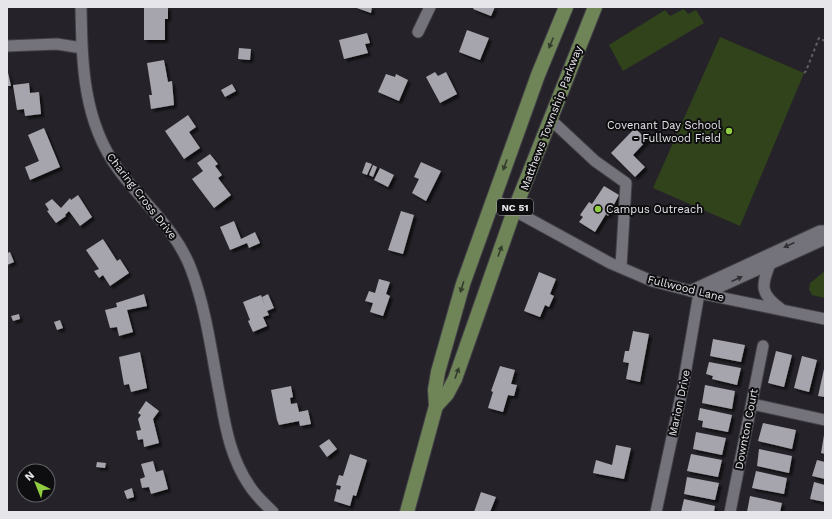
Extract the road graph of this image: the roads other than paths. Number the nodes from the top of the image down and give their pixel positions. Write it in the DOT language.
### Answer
graph roads {
  1 [pos="81,7"];
  2 [pos="430,7"];
  3 [pos="566,7"];
  4 [pos="595,7"];
  5 [pos="604,7"];
  6 [pos="418,32"];
  7 [pos="7,46"];
  8 [pos="82,48"];
  9 [pos="571,64"];
  10 [pos="550,119"];
  11 [pos="493,199"];
  12 [pos="514,211"];
  13 [pos="825,231"];
  14 [pos="825,239"];
  15 [pos="770,264"];
  16 [pos="621,267"];
  17 [pos="698,293"];
  18 [pos="785,311"];
  19 [pos="825,319"];
  20 [pos="763,346"];
  21 [pos="752,404"];
  22 [pos="436,406"];
  23 [pos="825,420"];
  24 [pos="273,512"];
  25 [pos="407,512"];
  26 [pos="656,512"];
  27 [pos="730,512"];
  1 -- 8 [label="street, Charing Cross Drive"];
  2 -- 6 [label="street"];
  3 -- 11 [label="main road, Matthews Township Parkway / NC 51, one-way"];
  4 -- 9 [label="main road, Matthews Township Parkway / NC 51"];
  5 -- 9 [label="main road"];
  7 -- 8 [label="street"];
  8 -- 24 [label="street, Charing Cross Drive"];
  9 -- 10 [label="main road, Matthews Township Parkway / NC 51"];
  10 -- 12 [label="main road, Matthews Township Parkway / NC 51"];
  10 -- 16 [label="street"];
  11 -- 12 [label="street, Fullwood Lane"];
  11 -- 22 [label="main road, Matthews Township Parkway / NC 51, one-way"];
  12 -- 16 [label="street, Fullwood Lane"];
  22 -- 12 [label="main road, Matthews Township Parkway / NC 51, one-way"];
  13 -- 17 [label="street, one-way"];
  14 -- 15 [label="street"];
  17 -- 15 [label="street, one-way"];
  15 -- 18 [label="street"];
  16 -- 17 [label="street, Fullwood Lane"];
  17 -- 18 [label="street, Fullwood Lane"];
  17 -- 26 [label="street, Marion Drive"];
  18 -- 19 [label="street, Fullwood Lane"];
  20 -- 21 [label="street, Downton Court"];
  21 -- 23 [label="street"];
  21 -- 27 [label="street, Downton Court"];
  22 -- 25 [label="main road, Matthews Township Parkway / NC 51"];
}
